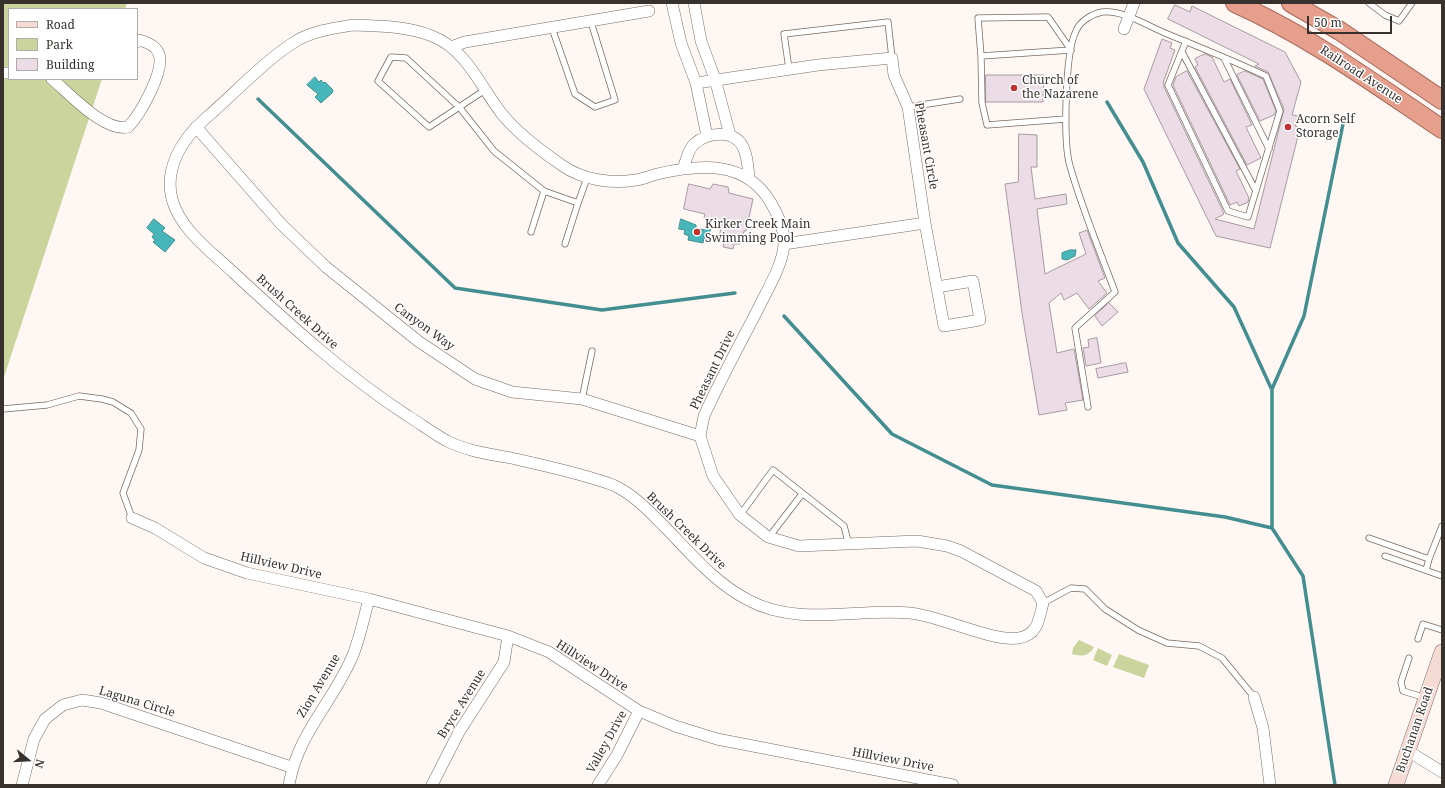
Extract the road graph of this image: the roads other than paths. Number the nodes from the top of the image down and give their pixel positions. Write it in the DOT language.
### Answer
graph roads {
  1 [pos="672,3"];
  2 [pos="694,3"];
  3 [pos="1134,3"];
  4 [pos="1235,3"];
  5 [pos="1291,3"];
  6 [pos="1369,3"];
  7 [pos="1412,3"];
  8 [pos="649,11"];
  9 [pos="1128,18"];
  10 [pos="591,22"];
  11 [pos="552,28"];
  12 [pos="1124,29"];
  13 [pos="138,41"];
  14 [pos="1186,42"];
  15 [pos="451,47"];
  16 [pos="1071,50"];
  17 [pos="1182,52"];
  18 [pos="981,56"];
  19 [pos="892,58"];
  20 [pos="1224,58"];
  21 [pos="789,69"];
  22 [pos="715,79"];
  23 [pos="53,80"];
  24 [pos="696,83"];
  25 [pos="486,90"];
  26 [pos="960,99"];
  27 [pos="1442,100"];
  28 [pos="908,107"];
  29 [pos="460,108"];
  30 [pos="1066,119"];
  31 [pos="196,127"];
  32 [pos="1442,129"];
  33 [pos="730,135"];
  34 [pos="707,136"];
  35 [pos="1269,149"];
  36 [pos="723,168"];
  37 [pos="683,170"];
  38 [pos="587,178"];
  39 [pos="749,178"];
  40 [pos="544,190"];
  41 [pos="1256,191"];
  42 [pos="578,204"];
  43 [pos="925,223"];
  44 [pos="531,232"];
  45 [pos="565,244"];
  46 [pos="784,244"];
  47 [pos="937,288"];
  48 [pos="592,351"];
  49 [pos="582,399"];
  50 [pos="1088,407"];
  51 [pos="3,409"];
  52 [pos="700,436"];
  53 [pos="802,494"];
  54 [pos="740,515"];
  55 [pos="132,518"];
  56 [pos="1442,526"];
  57 [pos="768,537"];
  58 [pos="1369,538"];
  59 [pos="849,545"];
  60 [pos="1385,556"];
  61 [pos="1429,559"];
  62 [pos="1426,570"];
  63 [pos="1442,576"];
  64 [pos="369,599"];
  65 [pos="1043,603"];
  66 [pos="1442,630"];
  67 [pos="508,636"];
  68 [pos="1418,639"];
  69 [pos="1442,652"];
  70 [pos="1409,658"];
  71 [pos="1254,697"];
  72 [pos="1426,698"];
  73 [pos="639,711"];
  74 [pos="1408,751"];
  75 [pos="292,767"];
  76 [pos="1442,772"];
  77 [pos="22,785"];
  78 [pos="288,785"];
  79 [pos="432,785"];
  80 [pos="598,785"];
  81 [pos="952,785"];
  82 [pos="1270,785"];
  83 [pos="1396,785"];
  1 -- 24 [label="street"];
  2 -- 22 [label="street"];
  3 -- 9 [label="street"];
  4 -- 32 [label="highway, Railroad Avenue"];
  5 -- 27 [label="highway, Railroad Avenue"];
  6 -- 7 [label="lane"];
  8 -- 10 [label="street"];
  9 -- 12 [label="street"];
  9 -- 14 [label="lane"];
  9 -- 16 [label="lane"];
  10 -- 11 [label="street"];
  10 -- 11 [label="lane"];
  11 -- 15 [label="street"];
  13 -- 23 [label="street"];
  14 -- 17 [label="lane"];
  14 -- 20 [label="lane"];
  15 -- 25 [label="street, Brush Creek Drive"];
  15 -- 31 [label="street, Brush Creek Drive"];
  16 -- 18 [label="lane"];
  16 -- 18 [label="lane"];
  16 -- 30 [label="lane"];
  17 -- 41 [label="lane"];
  17 -- 41 [label="lane"];
  18 -- 30 [label="lane"];
  19 -- 21 [label="street"];
  19 -- 21 [label="lane"];
  19 -- 28 [label="street, Pheasant Circle"];
  20 -- 35 [label="lane"];
  20 -- 35 [label="lane"];
  21 -- 22 [label="street"];
  22 -- 24 [label="street"];
  22 -- 33 [label="street"];
  24 -- 34 [label="street"];
  25 -- 29 [label="lane"];
  25 -- 38 [label="street, Brush Creek Drive"];
  26 -- 28 [label="lane"];
  28 -- 43 [label="street, Pheasant Circle"];
  29 -- 29 [label="lane"];
  29 -- 40 [label="lane"];
  30 -- 50 [label="lane"];
  31 -- 49 [label="street, Canyon Way"];
  31 -- 65 [label="street, Brush Creek Drive"];
  33 -- 34 [label="street"];
  33 -- 39 [label="street"];
  34 -- 37 [label="street"];
  35 -- 41 [label="lane"];
  36 -- 37 [label="street, Brush Creek Drive"];
  36 -- 39 [label="street, Pheasant Drive"];
  37 -- 38 [label="street, Brush Creek Drive"];
  38 -- 42 [label="lane"];
  39 -- 46 [label="street, Pheasant Drive"];
  40 -- 42 [label="lane"];
  40 -- 44 [label="lane"];
  42 -- 45 [label="lane"];
  43 -- 46 [label="street"];
  43 -- 47 [label="street, Pheasant Circle"];
  46 -- 52 [label="street, Pheasant Drive"];
  47 -- 47 [label="street, Pheasant Circle"];
  48 -- 49 [label="lane"];
  49 -- 52 [label="street, Canyon Way"];
  51 -- 55 [label="lane"];
  52 -- 54 [label="street, Pheasant Drive"];
  53 -- 54 [label="lane"];
  53 -- 57 [label="lane"];
  53 -- 59 [label="lane"];
  54 -- 57 [label="street, Pheasant Drive"];
  55 -- 64 [label="street, Hillview Drive"];
  56 -- 61 [label="lane"];
  57 -- 59 [label="street, Pheasant Drive"];
  58 -- 61 [label="lane"];
  59 -- 65 [label="street, Pheasant Drive"];
  60 -- 62 [label="lane"];
  61 -- 62 [label="lane"];
  62 -- 63 [label="lane"];
  64 -- 67 [label="street, Hillview Drive"];
  64 -- 75 [label="street, Zion Avenue"];
  65 -- 71 [label="lane"];
  66 -- 68 [label="lane"];
  67 -- 73 [label="street, Hillview Drive"];
  67 -- 79 [label="street, Bryce Avenue"];
  69 -- 72 [label="main road, Buchanan Road"];
  70 -- 72 [label="lane"];
  71 -- 82 [label="street"];
  72 -- 74 [label="main road, Buchanan Road"];
  73 -- 80 [label="street, Valley Drive"];
  73 -- 81 [label="street, Hillview Drive"];
  74 -- 76 [label="street"];
  74 -- 83 [label="main road, Buchanan Road"];
  75 -- 77 [label="street, Laguna Circle"];
  75 -- 78 [label="street, Zion Avenue"];
}
